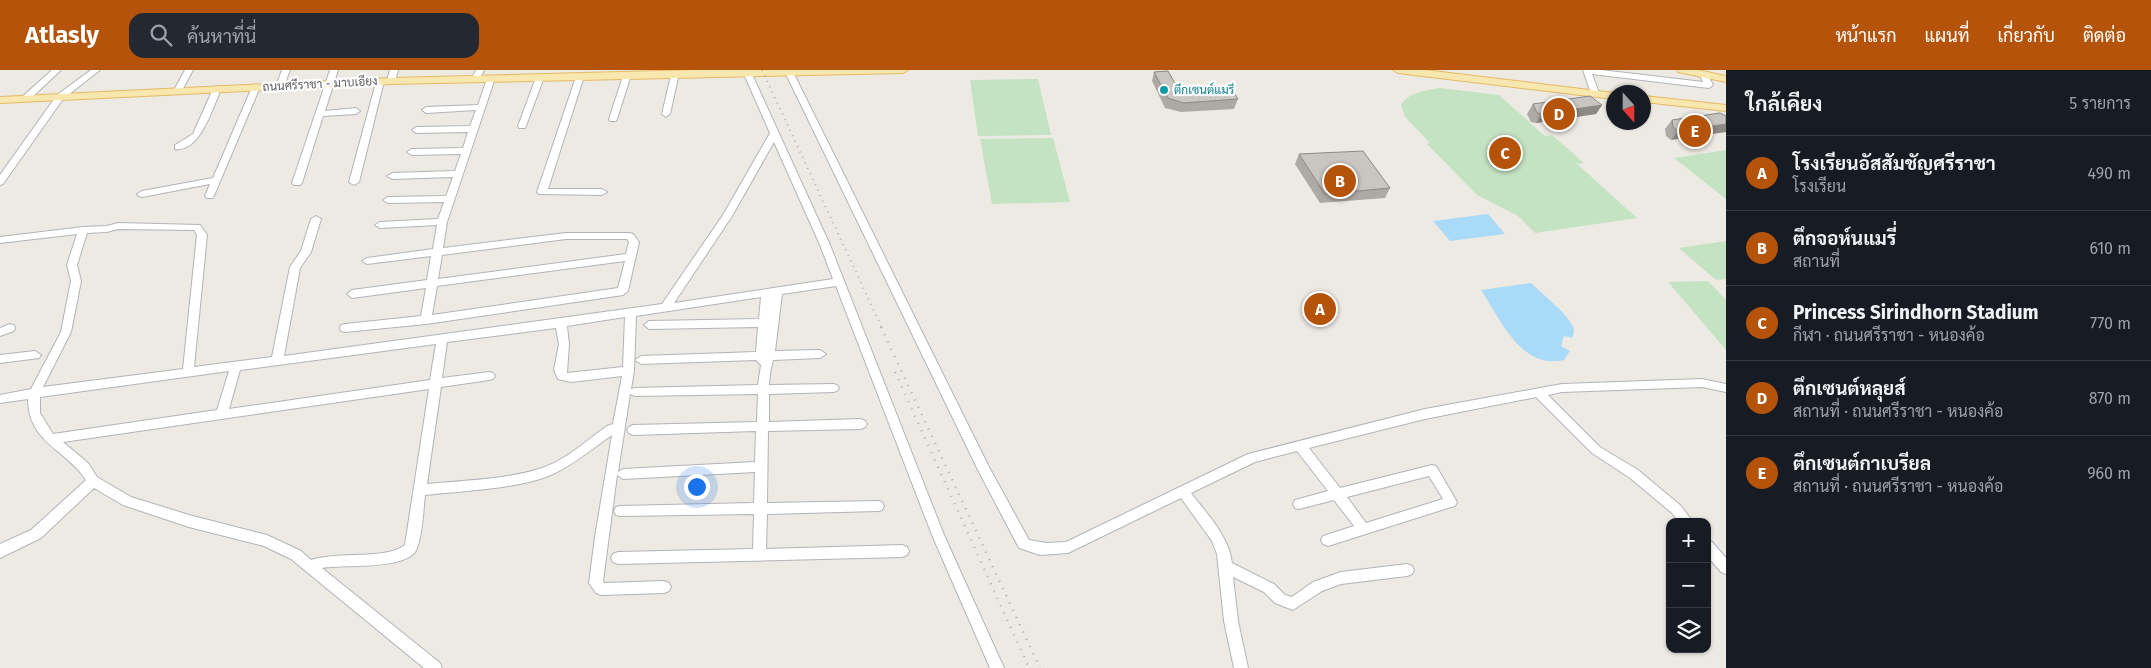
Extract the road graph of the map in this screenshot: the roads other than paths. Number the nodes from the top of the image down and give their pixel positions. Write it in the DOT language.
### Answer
graph roads {
  1 [pos="57,70"];
  2 [pos="96,70"];
  3 [pos="189,70"];
  4 [pos="286,70"];
  5 [pos="334,70"];
  6 [pos="903,70"];
  7 [pos="1398,70"];
  8 [pos="1588,70"];
  9 [pos="1682,70"];
  10 [pos="804,71"];
  11 [pos="747,72"];
  12 [pos="789,72"];
  13 [pos="561,73"];
  14 [pos="593,73"];
  15 [pos="478,74"];
  16 [pos="675,74"];
  17 [pos="1704,74"];
  18 [pos="627,75"];
  19 [pos="580,76"];
  20 [pos="388,77"];
  21 [pos="540,77"];
  22 [pos="491,78"];
  23 [pos="1726,79"];
  24 [pos="329,84"];
  25 [pos="280,86"];
  26 [pos="256,87"];
  27 [pos="218,89"];
  28 [pos="177,92"];
  29 [pos="1595,94"];
  30 [pos="1606,95"];
  31 [pos="60,97"];
  32 [pos="25,99"];
  33 [pos="0,100"];
  34 [pos="1651,100"];
  35 [pos="481,107"];
  36 [pos="1726,108"];
  37 [pos="426,110"];
  38 [pos="356,111"];
  39 [pos="319,114"];
  40 [pos="666,114"];
  41 [pos="613,120"];
  42 [pos="522,126"];
  43 [pos="473,129"];
  44 [pos="416,130"];
  45 [pos="775,133"];
  46 [pos="178,147"];
  47 [pos="466,151"];
  48 [pos="412,152"];
  49 [pos="458,174"];
  50 [pos="392,176"];
  51 [pos="217,180"];
  52 [pos="0,182"];
  53 [pos="297,182"];
  54 [pos="354,182"];
  55 [pos="602,192"];
  56 [pos="142,194"];
  57 [pos="210,196"];
  58 [pos="450,199"];
  59 [pos="388,200"];
  60 [pos="316,219"];
  61 [pos="442,222"];
  62 [pos="380,225"];
  63 [pos="82,230"];
  64 [pos="0,240"];
  65 [pos="437,253"];
  66 [pos="630,257"];
  67 [pos="367,261"];
  68 [pos="839,282"];
  69 [pos="432,285"];
  70 [pos="772,292"];
  71 [pos="352,294"];
  72 [pos="664,309"];
  73 [pos="631,313"];
  74 [pos="426,320"];
  75 [pos="769,322"];
  76 [pos="561,323"];
  77 [pos="649,325"];
  78 [pos="345,328"];
  79 [pos="442,339"];
  80 [pos="765,354"];
  81 [pos="820,354"];
  82 [pos="35,356"];
  83 [pos="0,359"];
  84 [pos="641,360"];
  85 [pos="277,361"];
  86 [pos="236,366"];
  87 [pos="628,370"];
  88 [pos="188,373"];
  89 [pos="488,376"];
  90 [pos="435,384"];
  91 [pos="833,388"];
  92 [pos="1726,388"];
  93 [pos="764,390"];
  94 [pos="635,392"];
  95 [pos="1538,392"];
  96 [pos="34,394"];
  97 [pos="0,400"];
  98 [pos="221,415"];
  99 [pos="861,424"];
  100 [pos="763,427"];
  101 [pos="619,428"];
  102 [pos="633,430"];
  103 [pos="50,439"];
  104 [pos="1299,445"];
  105 [pos="761,467"];
  106 [pos="623,474"];
  107 [pos="93,481"];
  108 [pos="420,490"];
  109 [pos="1184,492"];
  110 [pos="1336,493"];
  111 [pos="1299,504"];
  112 [pos="878,506"];
  113 [pos="760,508"];
  114 [pos="620,511"];
  115 [pos="1684,518"];
  116 [pos="1364,528"];
  117 [pos="1328,540"];
  118 [pos="902,550"];
  119 [pos="1711,551"];
  120 [pos="0,552"];
  121 [pos="759,555"];
  122 [pos="618,558"];
  123 [pos="310,566"];
  124 [pos="1225,566"];
  125 [pos="1726,568"];
  126 [pos="1407,570"];
  127 [pos="664,588"];
  128 [pos="435,668"];
  129 [pos="997,668"];
  130 [pos="1241,668"];
  1 -- 32 [label="street"];
  2 -- 31 [label="street"];
  3 -- 28 [label="street"];
  4 -- 25 [label="street"];
  5 -- 24 [label="street"];
  6 -- 10 [label="main road, ถนนศรีราชา - มาบเอียง"];
  7 -- 29 [label="main road"];
  8 -- 17 [label="street"];
  8 -- 29 [label="street"];
  9 -- 17 [label="main road"];
  10 -- 12 [label="main road, ถนนศรีราชา - มาบเอียง"];
  11 -- 12 [label="main road, ถนนศรีราชา - มาบเอียง"];
  11 -- 16 [label="main road, ถนนศรีราชา - มาบเอียง"];
  11 -- 45 [label="street"];
  12 -- 109 [label="street"];
  13 -- 19 [label="main road, ถนนศรีราชา - มาบเอียง"];
  13 -- 21 [label="main road, ถนนศรีราชา - มาบเอียง"];
  14 -- 18 [label="main road, ถนนศรีราชา - มาบเอียง"];
  14 -- 19 [label="main road, ถนนศรีราชา - มาบเอียง"];
  15 -- 20 [label="main road, ถนนศรีราชา - มาบเอียง"];
  15 -- 22 [label="main road, ถนนศรีราชา - มาบเอียง"];
  16 -- 18 [label="main road, ถนนศรีราชา - มาบเอียง"];
  16 -- 40 [label="street"];
  17 -- 23 [label="main road"];
  18 -- 41 [label="street"];
  19 -- 55 [label="street"];
  20 -- 24 [label="main road, ถนนศรีราชา - มาบเอียง"];
  20 -- 54 [label="street"];
  21 -- 22 [label="main road, ถนนศรีราชา - มาบเอียง"];
  21 -- 42 [label="street"];
  22 -- 35 [label="street"];
  24 -- 25 [label="main road, ถนนศรีราชา - มาบเอียง"];
  24 -- 39 [label="street"];
  25 -- 26 [label="main road, ถนนศรีราชา - มาบเอียง"];
  26 -- 27 [label="main road, ถนนศรีราชา - มาบเอียง"];
  26 -- 51 [label="street"];
  27 -- 28 [label="main road, ถนนศรีราชา - มาบเอียง"];
  27 -- 46 [label="street"];
  28 -- 31 [label="main road, ถนนศรีราชา - มาบเอียง"];
  29 -- 30 [label="main road"];
  31 -- 32 [label="main road, ถนนศรีราชา - มาบเอียง"];
  31 -- 52 [label="street"];
  32 -- 33 [label="main road, ถนนศรีราชา - มาบเอียง"];
  34 -- 36 [label="main road"];
  35 -- 37 [label="street"];
  35 -- 43 [label="street"];
  38 -- 39 [label="street"];
  39 -- 53 [label="street"];
  43 -- 44 [label="street"];
  43 -- 47 [label="street"];
  45 -- 68 [label="street"];
  45 -- 72 [label="street"];
  47 -- 48 [label="street"];
  47 -- 49 [label="street"];
  49 -- 50 [label="street"];
  49 -- 58 [label="street"];
  51 -- 56 [label="street"];
  51 -- 57 [label="street"];
  58 -- 59 [label="street"];
  58 -- 61 [label="street"];
  60 -- 85 [label="street"];
  61 -- 62 [label="street"];
  61 -- 65 [label="street"];
  63 -- 64 [label="street"];
  63 -- 88 [label="street"];
  63 -- 96 [label="street"];
  65 -- 66 [label="street"];
  65 -- 67 [label="street"];
  65 -- 69 [label="street"];
  66 -- 69 [label="street"];
  66 -- 74 [label="street"];
  68 -- 70 [label="street"];
  68 -- 129 [label="street"];
  69 -- 71 [label="street"];
  69 -- 74 [label="street"];
  70 -- 72 [label="street"];
  70 -- 75 [label="street"];
  72 -- 73 [label="street"];
  73 -- 76 [label="street"];
  73 -- 87 [label="street"];
  74 -- 78 [label="street"];
  75 -- 77 [label="street"];
  75 -- 80 [label="street"];
  76 -- 79 [label="street"];
  76 -- 87 [label="street"];
  79 -- 85 [label="street"];
  79 -- 90 [label="street"];
  80 -- 81 [label="street"];
  80 -- 84 [label="street"];
  80 -- 93 [label="street"];
  82 -- 83 [label="street"];
  85 -- 86 [label="street"];
  86 -- 88 [label="street"];
  86 -- 98 [label="street"];
  87 -- 101 [label="street"];
  88 -- 96 [label="street"];
  89 -- 90 [label="street"];
  90 -- 98 [label="street"];
  90 -- 108 [label="street"];
  91 -- 93 [label="street"];
  92 -- 95 [label="street"];
  93 -- 94 [label="street"];
  93 -- 100 [label="street"];
  95 -- 104 [label="street"];
  95 -- 115 [label="street"];
  96 -- 97 [label="street"];
  96 -- 103 [label="street"];
  98 -- 103 [label="street"];
  99 -- 100 [label="street"];
  100 -- 102 [label="street"];
  100 -- 105 [label="street"];
  101 -- 108 [label="street"];
  101 -- 127 [label="street"];
  103 -- 107 [label="street"];
  104 -- 109 [label="street"];
  104 -- 110 [label="street"];
  105 -- 106 [label="street"];
  105 -- 113 [label="street"];
  107 -- 120 [label="street"];
  107 -- 123 [label="street"];
  108 -- 123 [label="street"];
  109 -- 124 [label="street"];
  110 -- 111 [label="street"];
  110 -- 116 [label="street"];
  110 -- 116 [label="street"];
  112 -- 113 [label="street"];
  113 -- 114 [label="street"];
  113 -- 121 [label="street"];
  116 -- 117 [label="street"];
  118 -- 121 [label="street"];
  119 -- 125 [label="street"];
  121 -- 122 [label="street"];
  123 -- 128 [label="street"];
  124 -- 126 [label="street"];
  124 -- 130 [label="street"];
}
